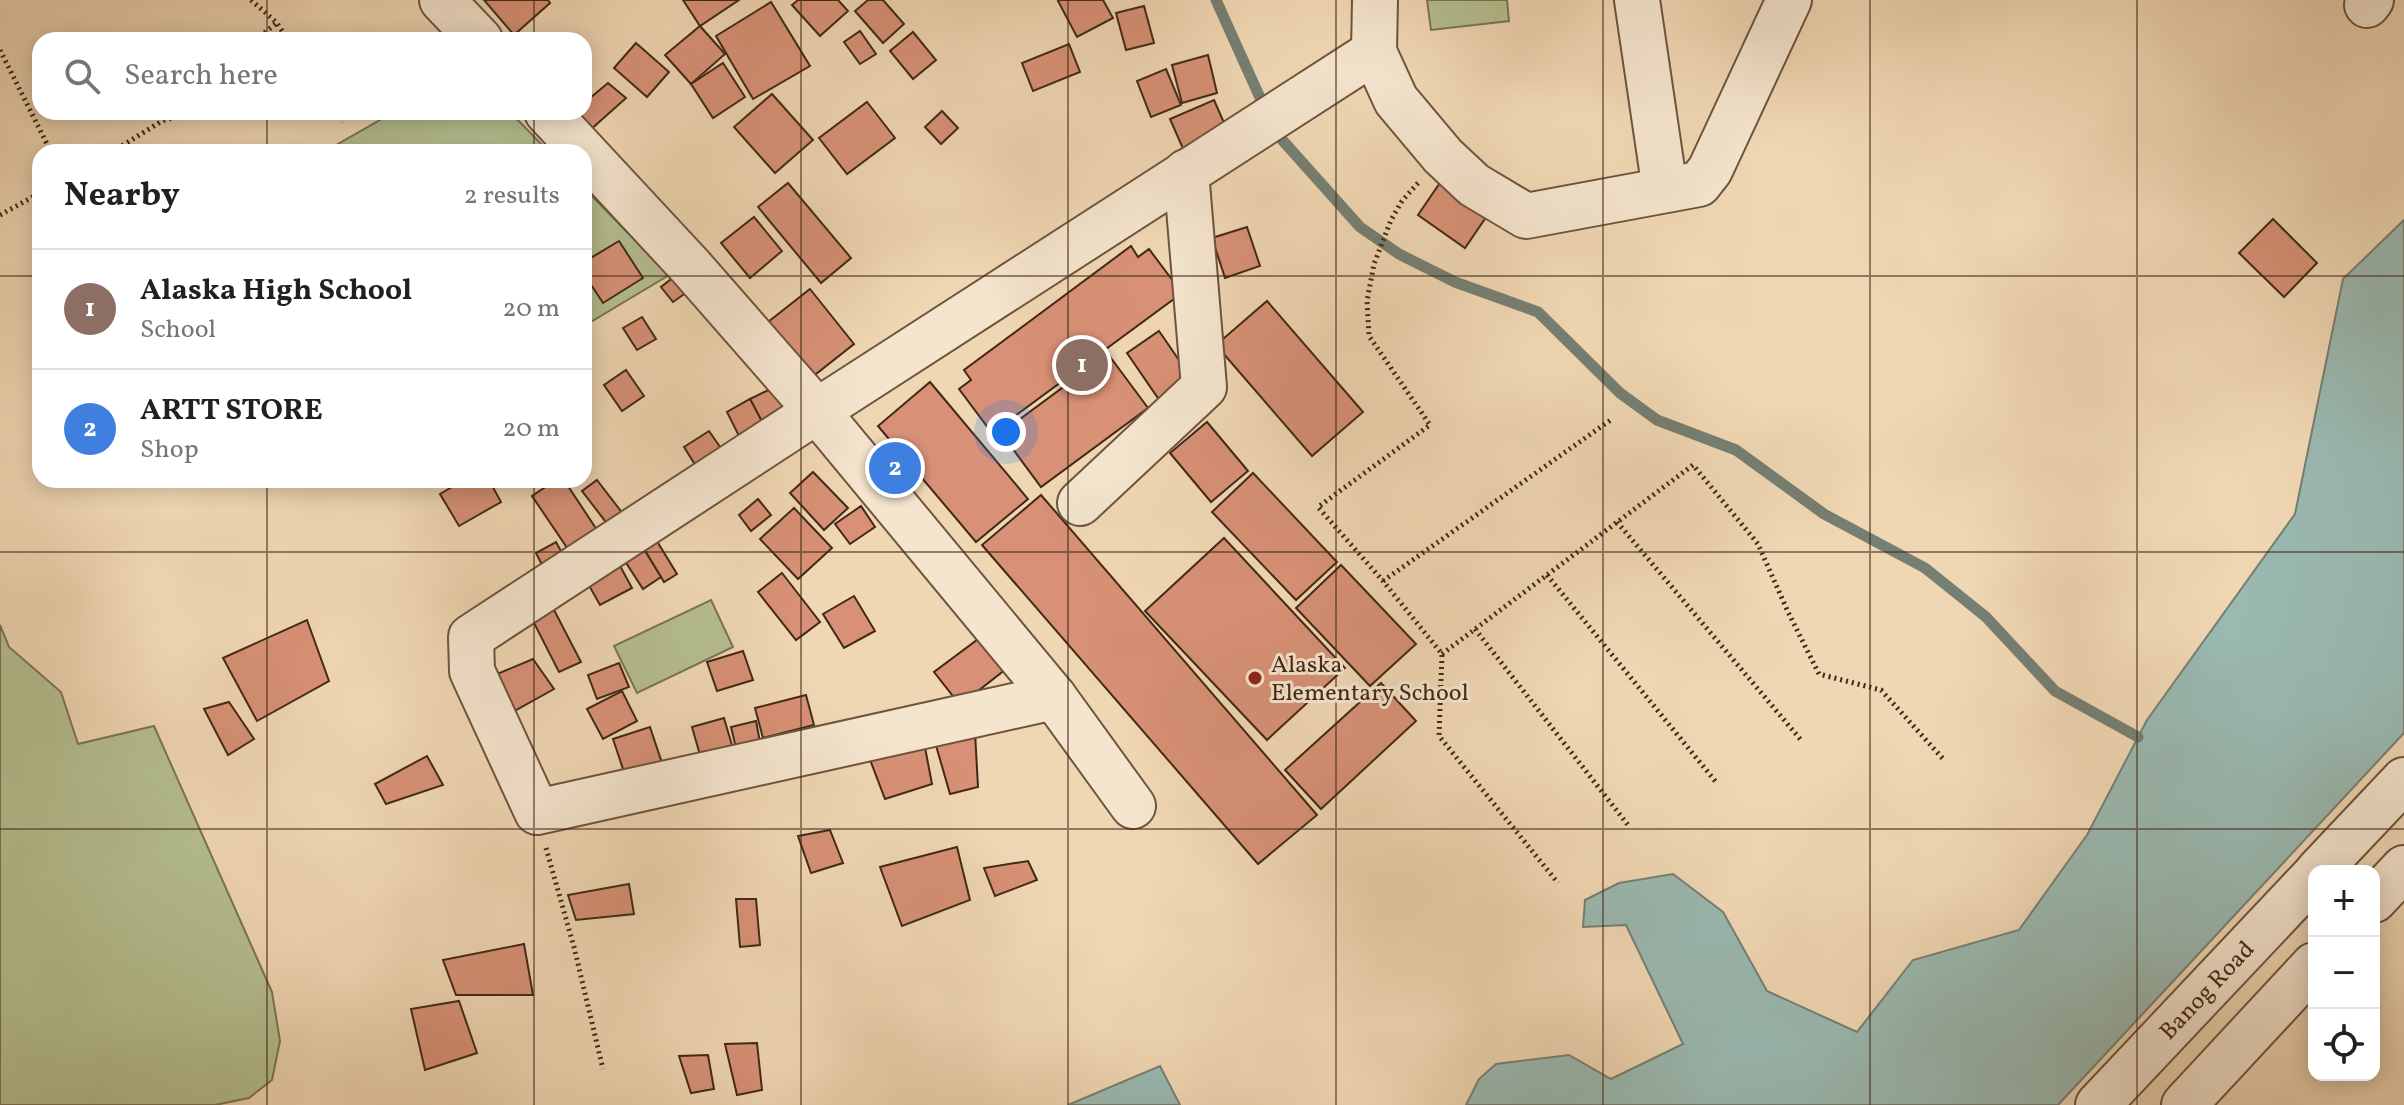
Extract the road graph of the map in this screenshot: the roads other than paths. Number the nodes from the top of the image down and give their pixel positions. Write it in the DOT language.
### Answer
graph roads {
  1 [pos="442,0"];
  2 [pos="1375,0"];
  3 [pos="1637,0"];
  4 [pos="1789,0"];
  5 [pos="472,32"];
  6 [pos="1374,52"];
  7 [pos="554,120"];
  8 [pos="577,144"];
  9 [pos="592,160"];
  10 [pos="1186,172"];
  11 [pos="1665,190"];
  12 [pos="817,411"];
  13 [pos="1080,503"];
  14 [pos="1054,697"];
  15 [pos="2404,780"];
  16 [pos="1133,806"];
  17 [pos="2324,865"];
  18 [pos="2404,868"];
  19 [pos="2308,882"];
  20 [pos="2380,894"];
  21 [pos="2308,971"];
  22 [pos="2098,1105"];
  23 [pos="2184,1105"];
  1 -- 5 [label="street"];
  2 -- 6 [label="street"];
  3 -- 11 [label="street"];
  4 -- 11 [label="street"];
  6 -- 10 [label="street"];
  6 -- 11 [label="street"];
  7 -- 8 [label="street"];
  9 -- 12 [label="street"];
  10 -- 12 [label="street"];
  10 -- 13 [label="street"];
  12 -- 14 [label="street"];
  12 -- 14 [label="street"];
  14 -- 16 [label="street"];
  15 -- 17 [label="street"];
  18 -- 20 [label="street"];
  19 -- 22 [label="street, Banog Road"];
  21 -- 23 [label="street"];
}
